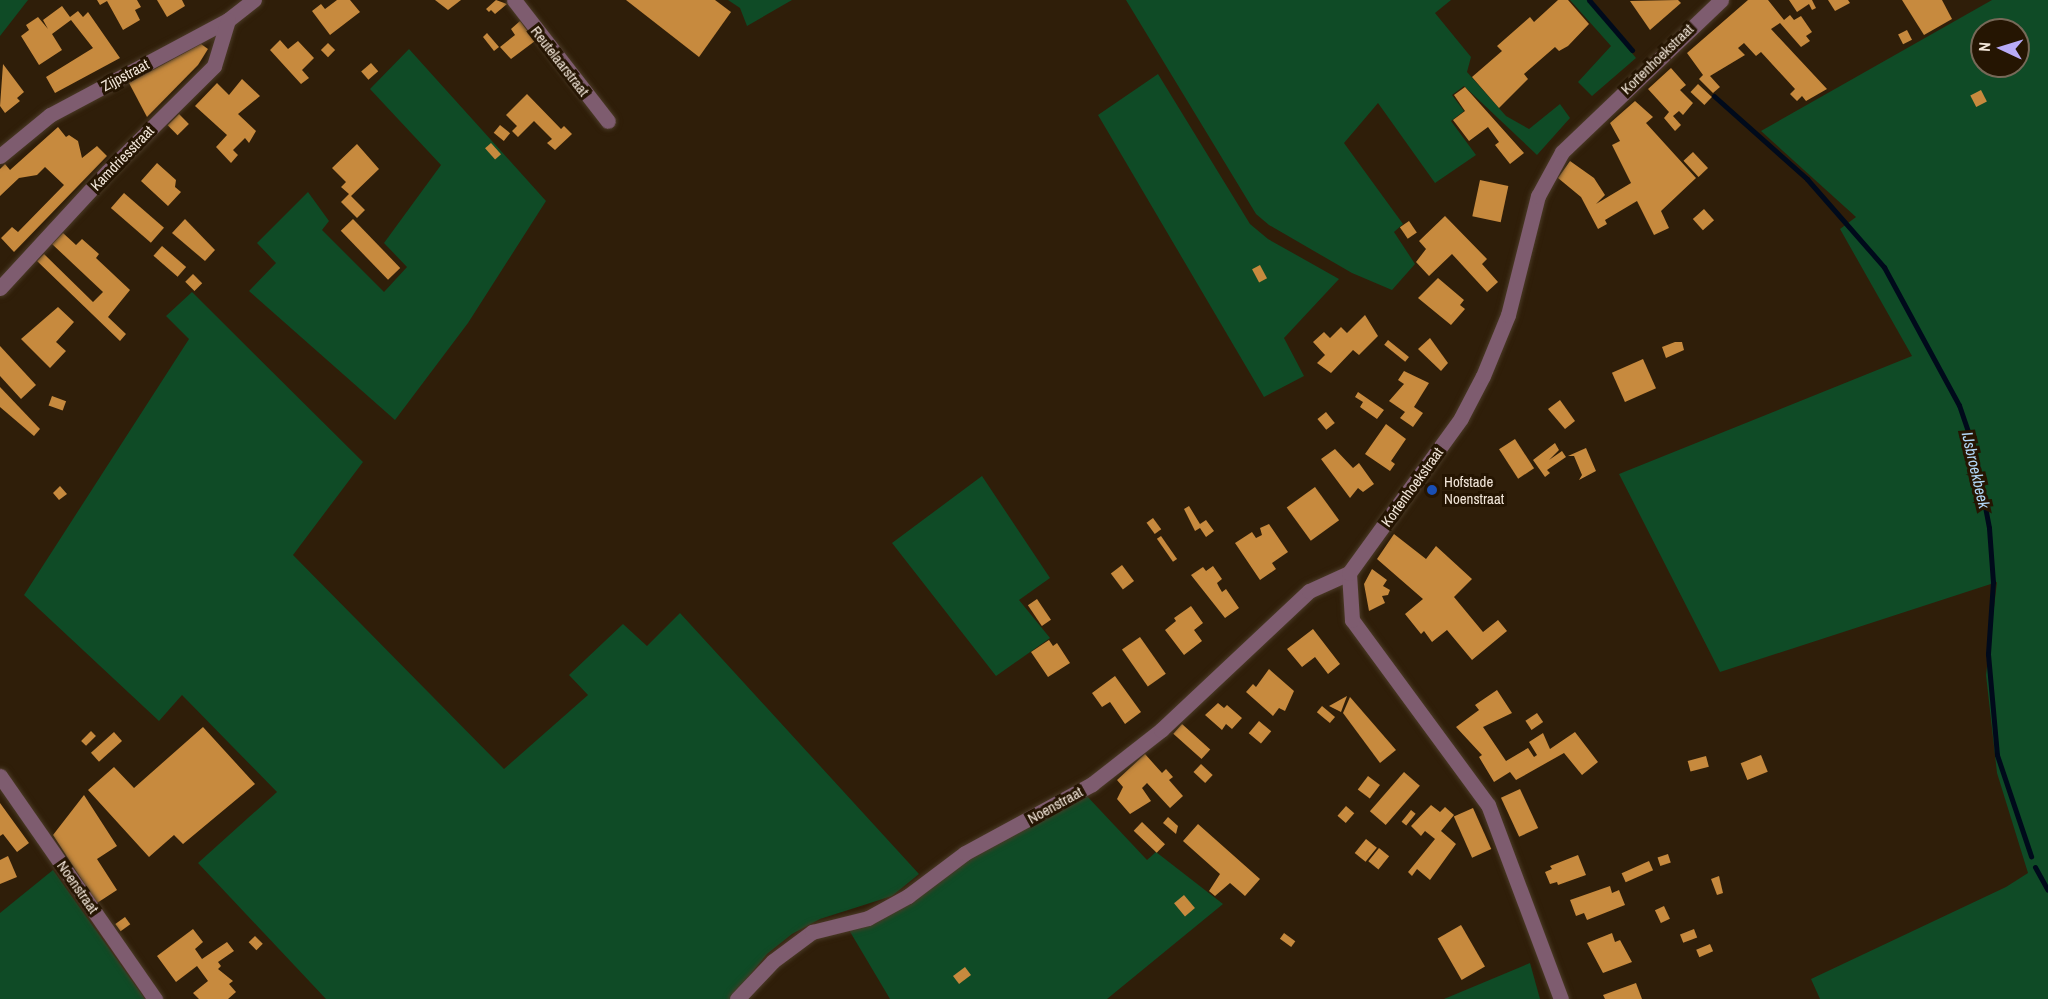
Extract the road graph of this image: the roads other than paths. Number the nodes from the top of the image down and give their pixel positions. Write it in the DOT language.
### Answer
graph roads {
  1 [pos="254,0"];
  2 [pos="513,0"];
  3 [pos="1721,0"];
  4 [pos="228,20"];
  5 [pos="608,121"];
  6 [pos="0,156"];
  7 [pos="0,288"];
  8 [pos="1349,573"];
  9 [pos="0,776"];
  10 [pos="155,999"];
  11 [pos="737,999"];
  12 [pos="1561,999"];
  1 -- 4 [label="street, Zijpstraat"];
  2 -- 5 [label="street, Reutelaarstraat"];
  3 -- 8 [label="street, Kortenhoekstraat"];
  4 -- 6 [label="street, Zijpstraat"];
  4 -- 7 [label="street, Kamdriesstraat"];
  8 -- 11 [label="street, Noenstraat"];
  8 -- 12 [label="street"];
  9 -- 10 [label="street, Noenstraat"];
}
